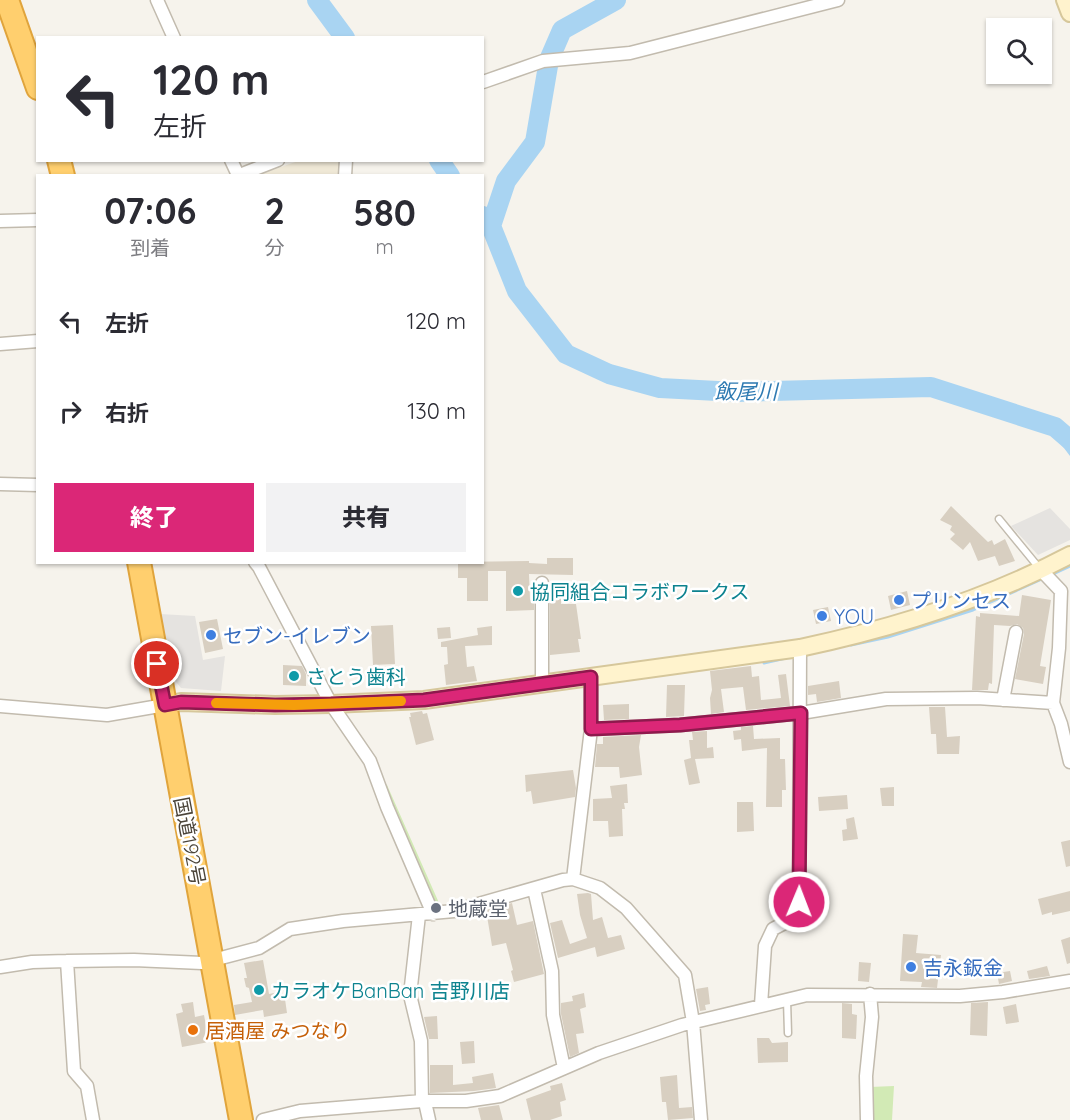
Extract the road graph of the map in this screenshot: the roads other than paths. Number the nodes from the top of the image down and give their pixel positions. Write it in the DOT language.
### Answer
graph roads {
  1 [pos="7,0"];
  2 [pos="156,0"];
  3 [pos="838,0"];
  4 [pos="1065,0"];
  5 [pos="1070,13"];
  6 [pos="173,36"];
  7 [pos="36,82"];
  8 [pos="484,82"];
  9 [pos="273,162"];
  10 [pos="240,174"];
  11 [pos="36,220"];
  12 [pos="0,221"];
  13 [pos="36,341"];
  14 [pos="0,344"];
  15 [pos="0,484"];
  16 [pos="36,485"];
  17 [pos="999,519"];
  18 [pos="1070,555"];
  19 [pos="139,564"];
  20 [pos="257,564"];
  21 [pos="1047,572"];
  22 [pos="542,583"];
  23 [pos="1016,632"];
  24 [pos="801,653"];
  25 [pos="591,677"];
  26 [pos="542,683"];
  27 [pos="1003,700"];
  28 [pos="1053,703"];
  29 [pos="331,704"];
  30 [pos="165,705"];
  31 [pos="0,706"];
  32 [pos="801,713"];
  33 [pos="591,729"];
  34 [pos="1070,762"];
  35 [pos="573,879"];
  36 [pos="534,889"];
  37 [pos="433,914"];
  38 [pos="419,915"];
  39 [pos="67,961"];
  40 [pos="213,961"];
  41 [pos="0,967"];
  42 [pos="1070,981"];
  43 [pos="870,994"];
  44 [pos="787,999"];
  45 [pos="761,1005"];
  46 [pos="693,1022"];
  47 [pos="788,1033"];
  48 [pos="564,1068"];
  49 [pos="424,1102"];
  50 [pos="93,1120"];
  51 [pos="241,1120"];
  52 [pos="263,1120"];
  53 [pos="429,1120"];
  54 [pos="700,1120"];
  55 [pos="867,1120"];
  1 -- 7 [label="highway"];
  2 -- 6 [label="street"];
  3 -- 8 [label="street"];
  4 -- 5 [label="street"];
  9 -- 10 [label="street"];
  11 -- 12 [label="street"];
  13 -- 14 [label="street"];
  15 -- 16 [label="street"];
  17 -- 21 [label="lane"];
  18 -- 21 [label="street"];
  19 -- 30 [label="highway, 国道192号"];
  20 -- 29 [label="street"];
  21 -- 24 [label="street"];
  21 -- 28 [label="street"];
  22 -- 26 [label="street"];
  23 -- 27 [label="street"];
  24 -- 25 [label="street"];
  24 -- 32 [label="street"];
  25 -- 26 [label="street"];
  25 -- 33 [label="street"];
  26 -- 29 [label="street"];
  27 -- 28 [label="street"];
  27 -- 32 [label="street"];
  28 -- 34 [label="street"];
  29 -- 30 [label="street"];
  29 -- 37 [label="street"];
  30 -- 31 [label="street"];
  30 -- 40 [label="highway, 国道192号"];
  32 -- 33 [label="street"];
  32 -- 45 [label="street"];
  33 -- 35 [label="street"];
  35 -- 36 [label="street"];
  35 -- 46 [label="street"];
  36 -- 37 [label="street"];
  36 -- 48 [label="street"];
  37 -- 38 [label="street"];
  38 -- 40 [label="street"];
  38 -- 49 [label="street"];
  39 -- 40 [label="street"];
  39 -- 41 [label="street"];
  39 -- 50 [label="street"];
  40 -- 51 [label="highway, 国道192号"];
  42 -- 43 [label="street"];
  43 -- 44 [label="street"];
  43 -- 55 [label="street"];
  44 -- 45 [label="street"];
  44 -- 47 [label="lane"];
  45 -- 46 [label="street"];
  46 -- 48 [label="street"];
  46 -- 54 [label="street"];
  48 -- 49 [label="street"];
  49 -- 52 [label="street"];
  49 -- 53 [label="street"];
}
